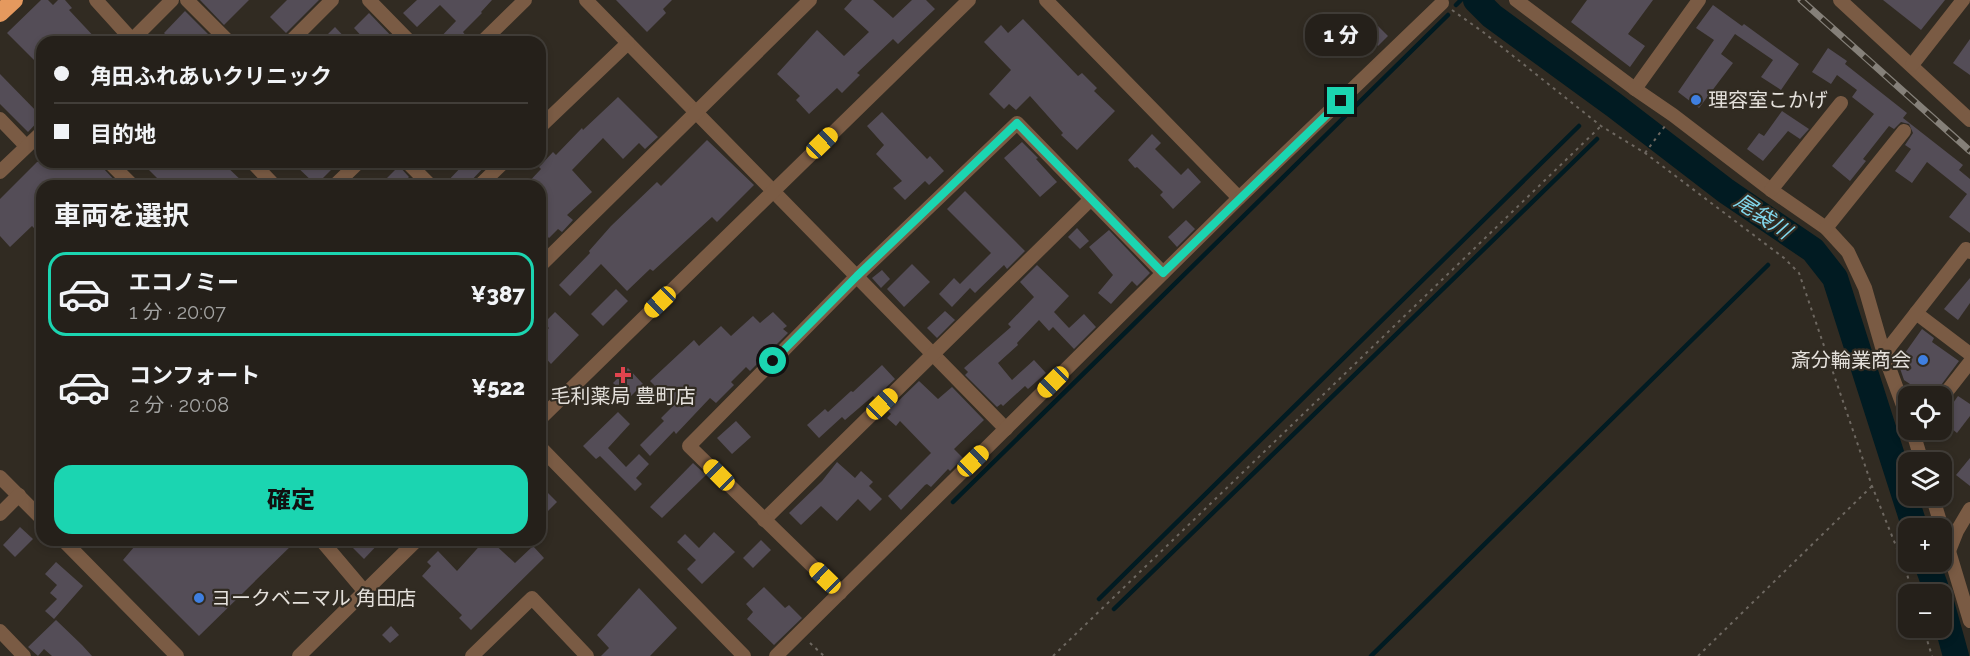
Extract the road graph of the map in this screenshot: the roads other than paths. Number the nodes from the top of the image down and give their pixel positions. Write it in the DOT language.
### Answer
graph roads {
  1 [pos="14,0"];
  2 [pos="96,0"];
  3 [pos="172,0"];
  4 [pos="187,0"];
  5 [pos="333,0"];
  6 [pos="525,0"];
  7 [pos="586,0"];
  8 [pos="810,0"];
  9 [pos="969,0"];
  10 [pos="1046,0"];
  11 [pos="1516,0"];
  12 [pos="1699,0"];
  13 [pos="1840,0"];
  14 [pos="1963,0"];
  15 [pos="374,2"];
  16 [pos="1442,3"];
  17 [pos="0,13"];
  18 [pos="128,36"];
  19 [pos="138,36"];
  20 [pos="223,36"];
  21 [pos="296,36"];
  22 [pos="405,36"];
  23 [pos="488,36"];
  24 [pos="628,43"];
  25 [pos="1912,65"];
  26 [pos="1635,89"];
  27 [pos="1841,103"];
  28 [pos="696,112"];
  29 [pos="0,119"];
  30 [pos="1970,120"];
  31 [pos="546,121"];
  32 [pos="1904,131"];
  33 [pos="36,137"];
  34 [pos="26,146"];
  35 [pos="115,168"];
  36 [pos="258,168"];
  37 [pos="353,168"];
  38 [pos="413,168"];
  39 [pos="498,168"];
  40 [pos="0,172"];
  41 [pos="127,180"];
  42 [pos="269,180"];
  43 [pos="340,180"];
  44 [pos="425,180"];
  45 [pos="485,180"];
  46 [pos="1771,190"];
  47 [pos="773,191"];
  48 [pos="1239,198"];
  49 [pos="1090,200"];
  50 [pos="1826,228"];
  51 [pos="1970,252"];
  52 [pos="546,260"];
  53 [pos="1163,273"];
  54 [pos="857,276"];
  55 [pos="1916,313"];
  56 [pos="933,354"];
  57 [pos="1884,354"];
  58 [pos="1970,354"];
  59 [pos="1970,362"];
  60 [pos="1951,386"];
  61 [pos="1898,392"];
  62 [pos="546,413"];
  63 [pos="1006,429"];
  64 [pos="546,453"];
  65 [pos="0,477"];
  66 [pos="19,495"];
  67 [pos="1970,509"];
  68 [pos="36,513"];
  69 [pos="0,514"];
  70 [pos="764,520"];
  71 [pos="1952,544"];
  72 [pos="69,546"];
  73 [pos="326,546"];
  74 [pos="411,546"];
  75 [pos="1952,561"];
  76 [pos="365,592"];
  77 [pos="840,593"];
  78 [pos="1970,621"];
  79 [pos="0,632"];
  80 [pos="24,656"];
  81 [pos="177,656"];
  82 [pos="299,656"];
  83 [pos="472,656"];
  84 [pos="587,656"];
  85 [pos="744,656"];
  86 [pos="776,656"];
  1 -- 17 [label="highway"];
  2 -- 18 [label="street"];
  3 -- 19 [label="street"];
  4 -- 20 [label="street"];
  5 -- 21 [label="street"];
  6 -- 23 [label="street"];
  7 -- 24 [label="street"];
  8 -- 28 [label="street"];
  9 -- 47 [label="street"];
  10 -- 48 [label="street"];
  11 -- 26 [label="street"];
  12 -- 26 [label="street"];
  13 -- 25 [label="street"];
  14 -- 25 [label="street"];
  15 -- 22 [label="street"];
  16 -- 48 [label="street"];
  24 -- 28 [label="street"];
  24 -- 31 [label="street"];
  25 -- 30 [label="street"];
  26 -- 46 [label="street"];
  27 -- 46 [label="street"];
  28 -- 47 [label="street"];
  28 -- 52 [label="street"];
  29 -- 34 [label="street"];
  32 -- 50 [label="street"];
  33 -- 34 [label="street"];
  34 -- 40 [label="street"];
  35 -- 41 [label="street"];
  36 -- 42 [label="street"];
  37 -- 43 [label="street"];
  38 -- 44 [label="street"];
  39 -- 45 [label="street"];
  46 -- 50 [label="street"];
  47 -- 54 [label="street"];
  47 -- 62 [label="street"];
  48 -- 53 [label="street"];
  49 -- 53 [label="street"];
  49 -- 54 [label="street"];
  49 -- 56 [label="street"];
  50 -- 57 [label="street"];
  51 -- 55 [label="street"];
  53 -- 63 [label="street"];
  54 -- 56 [label="street"];
  54 -- 70 [label="street"];
  55 -- 57 [label="street"];
  55 -- 58 [label="street"];
  56 -- 63 [label="street"];
  56 -- 70 [label="street"];
  57 -- 61 [label="street"];
  59 -- 60 [label="street"];
  63 -- 77 [label="street"];
  64 -- 85 [label="street"];
  65 -- 66 [label="street"];
  66 -- 68 [label="street"];
  66 -- 69 [label="street"];
  67 -- 71 [label="street"];
  70 -- 77 [label="street"];
  72 -- 81 [label="street"];
  73 -- 76 [label="street"];
  74 -- 76 [label="street"];
  75 -- 78 [label="street"];
  76 -- 82 [label="street"];
  77 -- 86 [label="street"];
  79 -- 80 [label="street"];
  83 -- 84 [label="street"];
}
